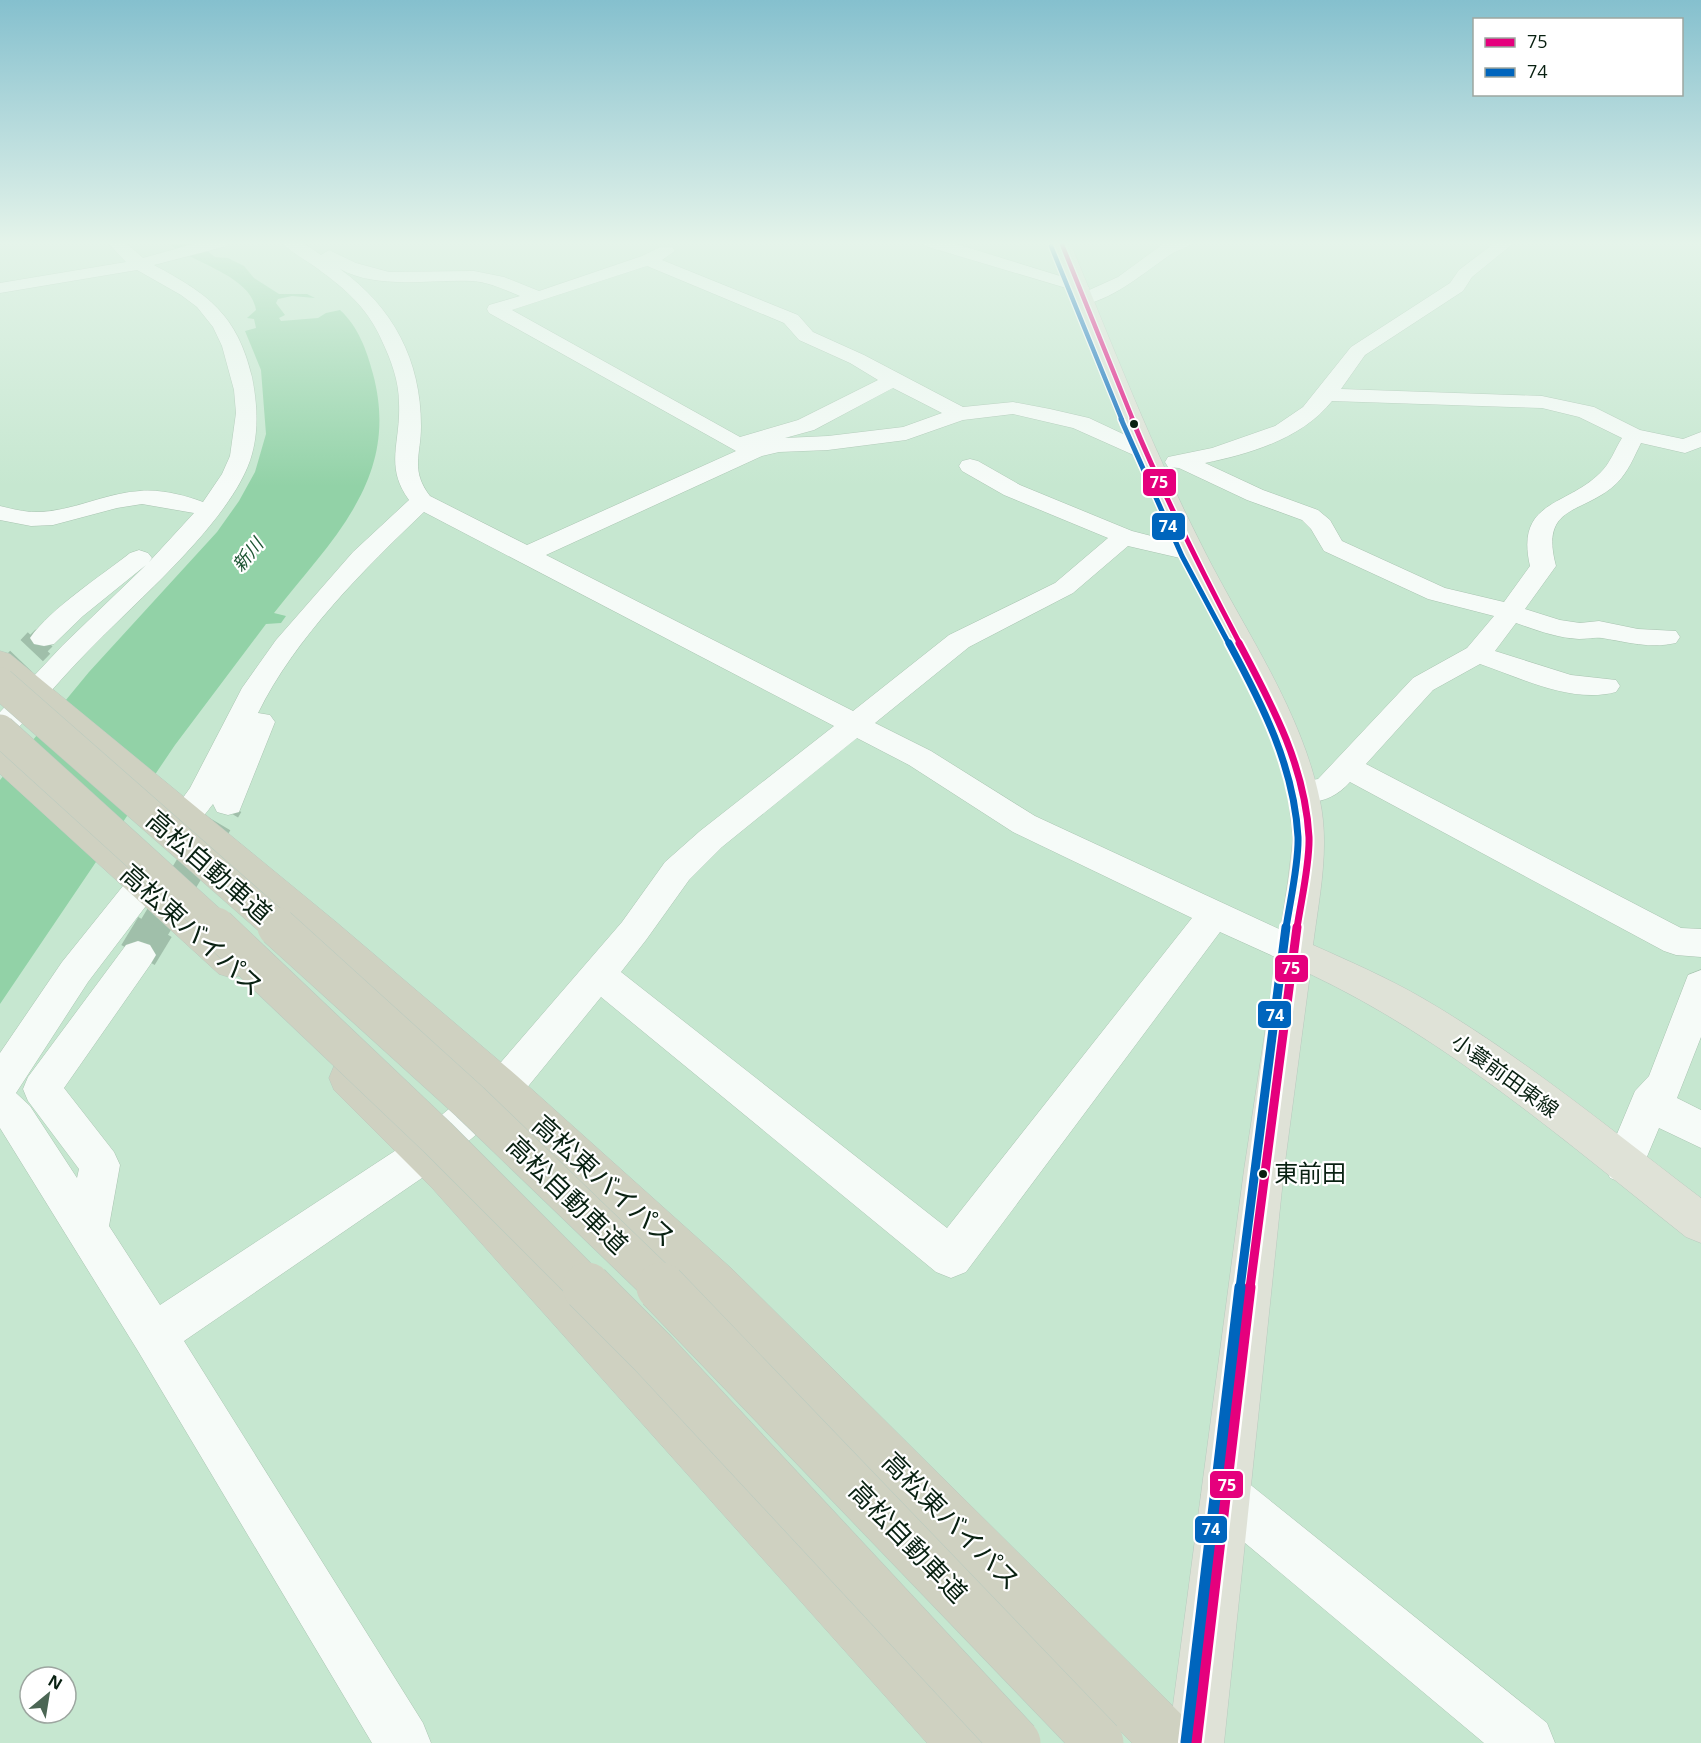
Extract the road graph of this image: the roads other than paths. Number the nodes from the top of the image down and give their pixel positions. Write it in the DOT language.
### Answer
graph roads {
  1 [pos="219,323"];
  2 [pos="383,323"];
  3 [pos="522,323"];
  4 [pos="795,323"];
  5 [pos="1096,323"];
  6 [pos="1401,323"];
  7 [pos="893,380"];
  8 [pos="842,388"];
  9 [pos="1326,395"];
  10 [pos="960,414"];
  11 [pos="806,425"];
  12 [pos="1634,435"];
  13 [pos="1696,445"];
  14 [pos="754,451"];
  15 [pos="1160,460"];
  16 [pos="970,465"];
  17 [pos="234,473"];
  18 [pos="422,501"];
  19 [pos="194,506"];
  20 [pos="0,513"];
  21 [pos="1124,537"];
  22 [pos="1193,554"];
  23 [pos="536,560"];
  24 [pos="1509,613"];
  25 [pos="1665,637"];
  26 [pos="44,638"];
  27 [pos="286,646"];
  28 [pos="1477,654"];
  29 [pos="0,660"];
  30 [pos="1606,686"];
  31 [pos="29,692"];
  32 [pos="855,725"];
  33 [pos="0,730"];
  34 [pos="0,757"];
  35 [pos="1347,767"];
  36 [pos="1302,792"];
  37 [pos="228,804"];
  38 [pos="180,813"];
  39 [pos="134,878"];
  40 [pos="1214,915"];
  41 [pos="1698,947"];
  42 [pos="1294,952"];
  43 [pos="138,955"];
  44 [pos="598,974"];
  45 [pos="1701,985"];
  46 [pos="0,1085"];
  47 [pos="503,1088"];
  48 [pos="0,1103"];
  49 [pos="1649,1103"];
  50 [pos="1701,1130"];
  51 [pos="424,1154"];
  52 [pos="1624,1164"];
  53 [pos="1701,1223"];
  54 [pos="87,1231"];
  55 [pos="154,1335"];
  56 [pos="1226,1495"];
  57 [pos="403,1743"];
  58 [pos="964,1743"];
  59 [pos="1016,1743"];
  60 [pos="1100,1743"];
  61 [pos="1170,1743"];
  62 [pos="1196,1743"];
  63 [pos="1527,1743"];
  1 -- 17 [label="street"];
  2 -- 18 [label="street"];
  3 -- 11 [label="street"];
  4 -- 7 [label="street"];
  5 -- 15 [label="main road"];
  6 -- 9 [label="street"];
  7 -- 10 [label="street"];
  7 -- 11 [label="street"];
  8 -- 11 [label="street"];
  9 -- 12 [label="street"];
  9 -- 15 [label="street"];
  10 -- 14 [label="street"];
  10 -- 15 [label="street"];
  11 -- 14 [label="street"];
  12 -- 13 [label="street"];
  12 -- 24 [label="street"];
  14 -- 23 [label="street"];
  15 -- 22 [label="main road"];
  15 -- 24 [label="street"];
  16 -- 21 [label="street"];
  17 -- 19 [label="street"];
  17 -- 31 [label="street"];
  18 -- 23 [label="street"];
  18 -- 27 [label="street"];
  19 -- 20 [label="street"];
  19 -- 26 [label="street"];
  21 -- 22 [label="street"];
  21 -- 32 [label="street"];
  22 -- 36 [label="main road"];
  23 -- 32 [label="street"];
  24 -- 25 [label="street"];
  24 -- 28 [label="street"];
  27 -- 37 [label="street"];
  27 -- 38 [label="street"];
  28 -- 30 [label="street"];
  28 -- 35 [label="street"];
  29 -- 31 [label="highway, 高松東バイパス"];
  31 -- 33 [label="street"];
  31 -- 38 [label="highway, 高松東バイパス"];
  31 -- 60 [label="highway, 高松自動車道, bridge"];
  32 -- 40 [label="street"];
  32 -- 44 [label="street"];
  33 -- 59 [label="highway, 高松自動車道, bridge"];
  34 -- 39 [label="highway, 高松東バイパス"];
  35 -- 36 [label="street"];
  35 -- 41 [label="street"];
  36 -- 42 [label="main road"];
  38 -- 47 [label="highway, 高松東バイパス"];
  39 -- 46 [label="street"];
  39 -- 51 [label="highway, 高松東バイパス"];
  40 -- 42 [label="street"];
  40 -- 44 [label="street"];
  42 -- 52 [label="main road, 小蓑前田東線"];
  42 -- 56 [label="main road"];
  43 -- 54 [label="street"];
  44 -- 47 [label="street"];
  45 -- 49 [label="street"];
  47 -- 51 [label="street"];
  47 -- 61 [label="highway, 高松東バイパス"];
  48 -- 54 [label="street"];
  49 -- 50 [label="street"];
  49 -- 52 [label="street"];
  51 -- 55 [label="street"];
  51 -- 58 [label="highway, 高松東バイパス"];
  52 -- 53 [label="main road, 小蓑前田東線"];
  54 -- 55 [label="street"];
  55 -- 57 [label="street"];
  56 -- 62 [label="main road"];
  56 -- 63 [label="street"];
}
